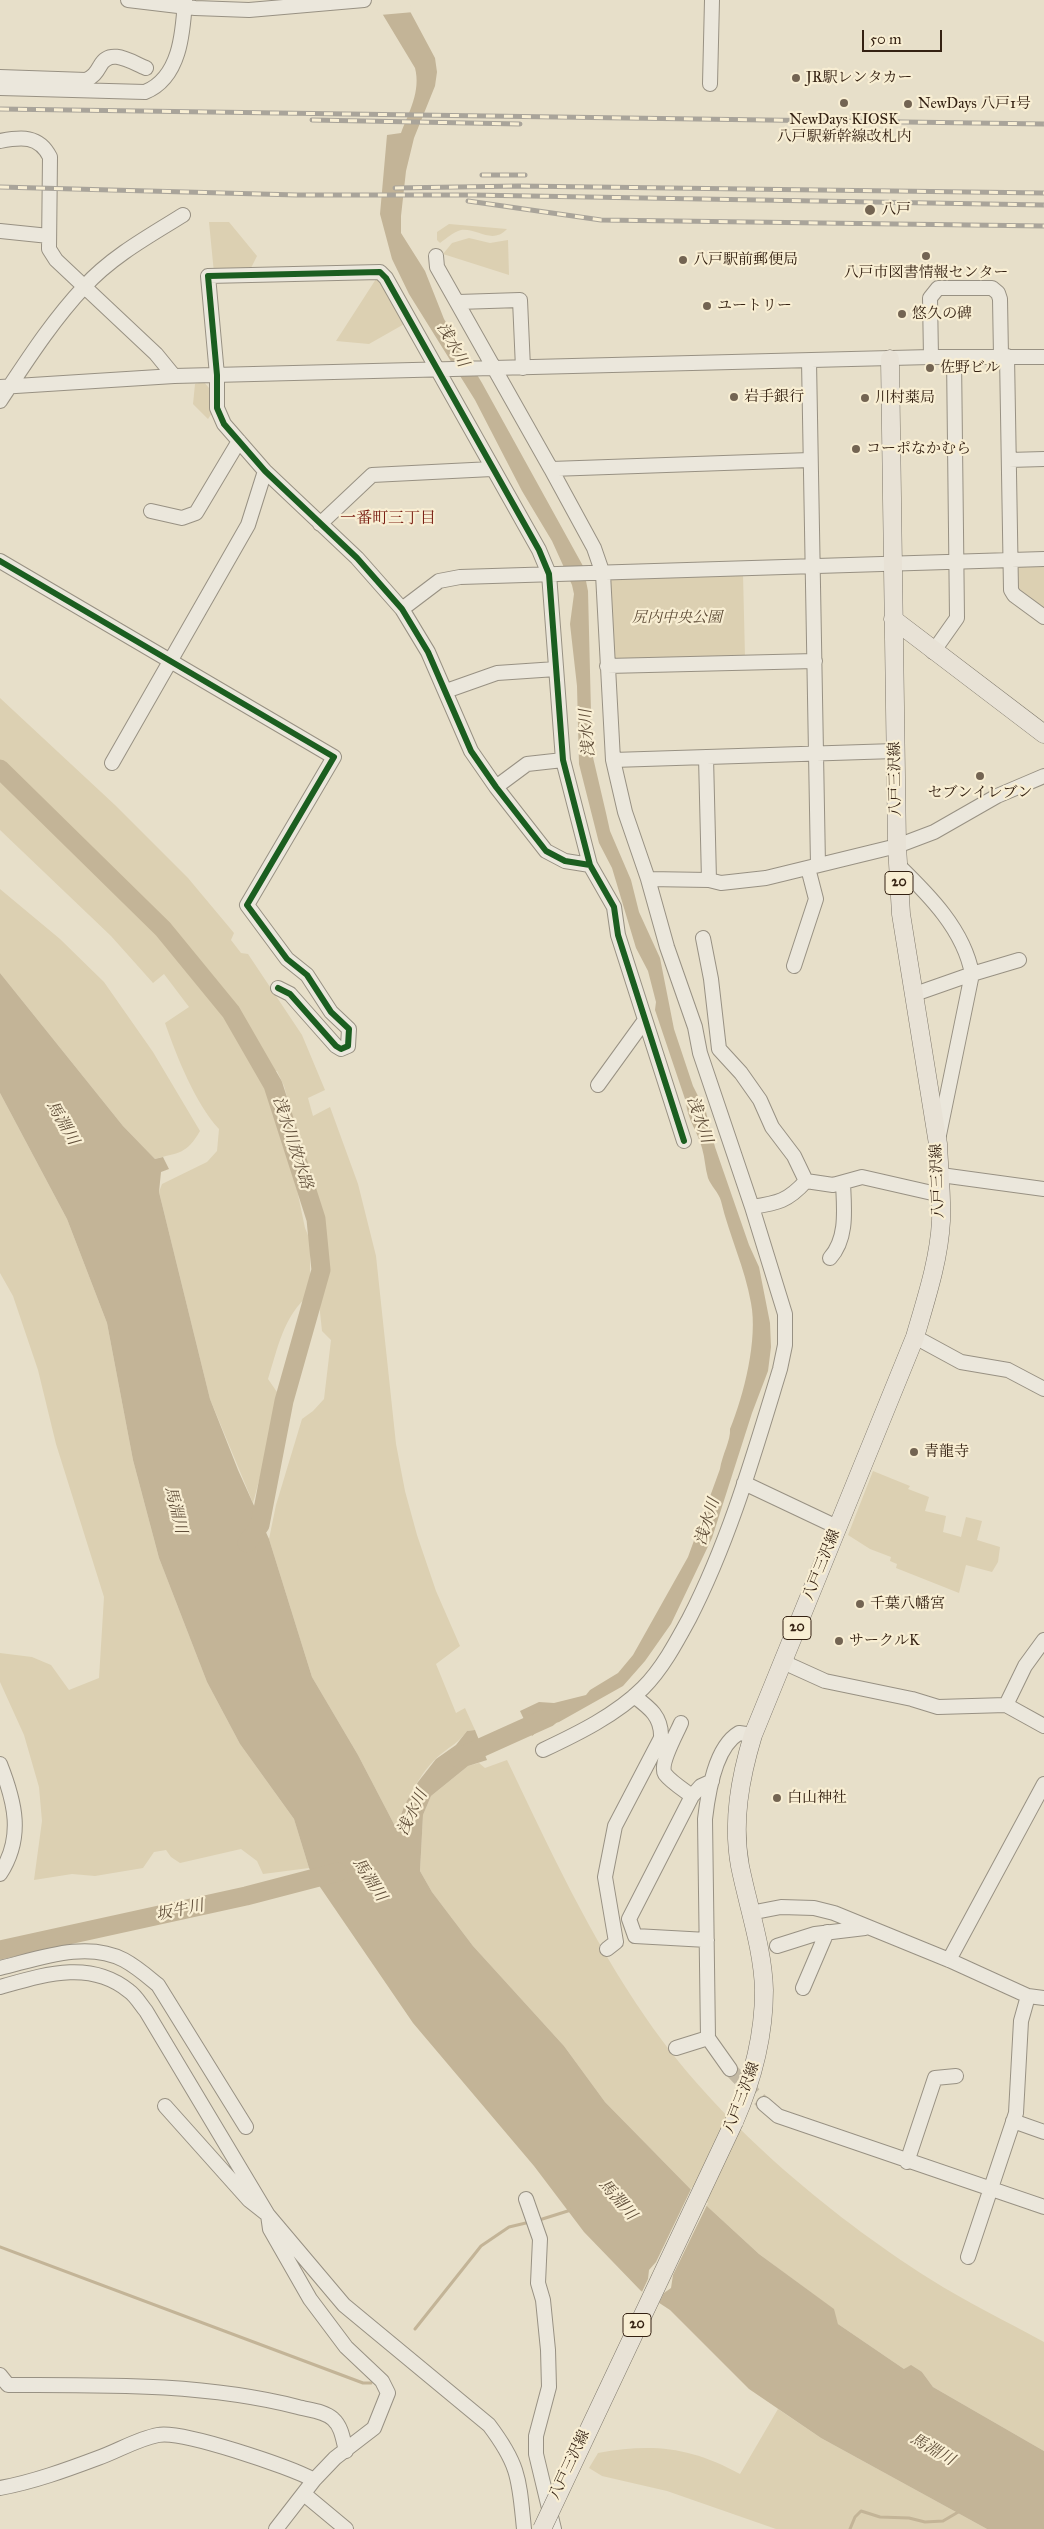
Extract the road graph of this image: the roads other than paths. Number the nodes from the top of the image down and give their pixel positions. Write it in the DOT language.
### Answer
graph roads {
  1 [pos="128,0"];
  2 [pos="364,0"];
  3 [pos="712,0"];
  4 [pos="184,4"];
  5 [pos="220,5"];
  6 [pos="146,68"];
  7 [pos="0,77"];
  8 [pos="710,84"];
  9 [pos="0,88"];
  10 [pos="0,141"];
  11 [pos="184,215"];
  12 [pos="0,231"];
  13 [pos="49,236"];
  14 [pos="436,256"];
  15 [pos="85,286"];
  16 [pos="458,302"];
  17 [pos="1004,356"];
  18 [pos="1044,356"];
  19 [pos="931,357"];
  20 [pos="954,357"];
  21 [pos="890,359"];
  22 [pos="809,361"];
  23 [pos="523,368"];
  24 [pos="492,369"];
  25 [pos="442,370"];
  26 [pos="217,375"];
  27 [pos="174,376"];
  28 [pos="5,386"];
  29 [pos="0,401"];
  30 [pos="239,441"];
  31 [pos="1044,459"];
  32 [pos="810,460"];
  33 [pos="1009,460"];
  34 [pos="492,469"];
  35 [pos="551,469"];
  36 [pos="265,471"];
  37 [pos="151,511"];
  38 [pos="320,524"];
  39 [pos="1044,559"];
  40 [pos="1010,560"];
  41 [pos="0,561"];
  42 [pos="957,562"];
  43 [pos="892,564"];
  44 [pos="812,568"];
  45 [pos="552,574"];
  46 [pos="603,574"];
  47 [pos="402,609"];
  48 [pos="1044,617"];
  49 [pos="893,619"];
  50 [pos="933,652"];
  51 [pos="172,660"];
  52 [pos="815,661"];
  53 [pos="607,666"];
  54 [pos="556,669"];
  55 [pos="446,691"];
  56 [pos="1044,734"];
  57 [pos="895,751"];
  58 [pos="815,752"];
  59 [pos="706,756"];
  60 [pos="563,760"];
  61 [pos="613,760"];
  62 [pos="112,763"];
  63 [pos="1044,776"];
  64 [pos="496,787"];
  65 [pos="897,846"];
  66 [pos="590,865"];
  67 [pos="898,865"];
  68 [pos="813,866"];
  69 [pos="648,879"];
  70 [pos="710,880"];
  71 [pos="703,938"];
  72 [pos="1019,960"];
  73 [pos="794,966"];
  74 [pos="972,974"];
  75 [pos="278,988"];
  76 [pos="916,994"];
  77 [pos="645,1020"];
  78 [pos="598,1085"];
  79 [pos="684,1141"];
  80 [pos="938,1144"];
  81 [pos="941,1175"];
  82 [pos="806,1181"];
  83 [pos="843,1183"];
  84 [pos="1044,1189"];
  85 [pos="941,1195"];
  86 [pos="752,1207"];
  87 [pos="830,1258"];
  88 [pos="916,1337"];
  89 [pos="1044,1389"];
  90 [pos="744,1483"];
  91 [pos="837,1527"];
  92 [pos="1044,1640"];
  93 [pos="783,1662"];
  94 [pos="634,1696"];
  95 [pos="1006,1705"];
  96 [pos="681,1723"];
  97 [pos="1044,1726"];
  98 [pos="753,1735"];
  99 [pos="543,1750"];
  100 [pos="0,1764"];
  101 [pos="712,1781"];
  102 [pos="1044,1784"];
  103 [pos="692,1796"];
  104 [pos="0,1874"];
  105 [pos="750,1913"];
  106 [pos="868,1927"];
  107 [pos="827,1932"];
  108 [pos="707,1940"];
  109 [pos="777,1946"];
  110 [pos="607,1949"];
  111 [pos="948,1960"];
  112 [pos="0,1968"];
  113 [pos="0,1987"];
  114 [pos="803,1988"];
  115 [pos="1028,1996"];
  116 [pos="1044,1998"];
  117 [pos="708,2038"];
  118 [pos="676,2048"];
  119 [pos="730,2069"];
  120 [pos="956,2076"];
  121 [pos="764,2104"];
  122 [pos="165,2106"];
  123 [pos="1012,2121"];
  124 [pos="246,2127"];
  125 [pos="1044,2132"];
  126 [pos="907,2162"];
  127 [pos="991,2190"];
  128 [pos="526,2199"];
  129 [pos="1044,2207"];
  130 [pos="268,2215"];
  131 [pos="968,2257"];
  132 [pos="0,2374"];
  133 [pos="346,2451"];
  134 [pos="314,2480"];
  135 [pos="0,2488"];
  136 [pos="304,2494"];
  137 [pos="276,2529"];
  138 [pos="346,2529"];
  139 [pos="524,2529"];
  140 [pos="542,2529"];
  141 [pos="554,2529"];
  1 -- 4 [label="street"];
  2 -- 5 [label="street"];
  3 -- 8 [label="street"];
  4 -- 5 [label="street"];
  4 -- 9 [label="street"];
  6 -- 7 [label="street"];
  10 -- 13 [label="street"];
  11 -- 15 [label="street"];
  12 -- 13 [label="street"];
  13 -- 15 [label="street"];
  14 -- 16 [label="street"];
  15 -- 27 [label="street"];
  15 -- 28 [label="street"];
  16 -- 23 [label="street"];
  16 -- 24 [label="street"];
  17 -- 18 [label="street"];
  17 -- 19 [label="street"];
  17 -- 20 [label="street"];
  17 -- 33 [label="street"];
  19 -- 20 [label="street"];
  19 -- 21 [label="street"];
  20 -- 42 [label="street"];
  21 -- 22 [label="street"];
  21 -- 43 [label="main road, 八戸三沢線 / 20"];
  22 -- 23 [label="street"];
  22 -- 32 [label="street"];
  23 -- 24 [label="street"];
  24 -- 25 [label="street"];
  24 -- 35 [label="street"];
  25 -- 26 [label="street"];
  25 -- 26 [label="street"];
  25 -- 34 [label="street"];
  26 -- 27 [label="street"];
  26 -- 30 [label="street"];
  27 -- 28 [label="street"];
  28 -- 29 [label="street"];
  30 -- 36 [label="street"];
  30 -- 37 [label="street"];
  31 -- 33 [label="street"];
  32 -- 35 [label="street"];
  32 -- 44 [label="street"];
  33 -- 40 [label="street"];
  34 -- 38 [label="street"];
  34 -- 45 [label="street"];
  35 -- 46 [label="street"];
  36 -- 38 [label="street"];
  36 -- 51 [label="street"];
  38 -- 47 [label="street"];
  39 -- 40 [label="street"];
  40 -- 42 [label="street"];
  40 -- 48 [label="street"];
  41 -- 51 [label="street"];
  42 -- 43 [label="street"];
  42 -- 50 [label="street"];
  43 -- 44 [label="street"];
  43 -- 49 [label="main road, 八戸三沢線 / 20"];
  44 -- 46 [label="street"];
  44 -- 52 [label="street"];
  45 -- 46 [label="street"];
  45 -- 47 [label="street"];
  45 -- 54 [label="street"];
  46 -- 53 [label="street"];
  47 -- 55 [label="street"];
  49 -- 50 [label="main road"];
  49 -- 57 [label="main road, 八戸三沢線 / 20"];
  50 -- 56 [label="main road"];
  51 -- 62 [label="street"];
  51 -- 75 [label="street"];
  52 -- 53 [label="street"];
  52 -- 58 [label="street"];
  53 -- 61 [label="street"];
  54 -- 55 [label="street"];
  54 -- 60 [label="street"];
  55 -- 64 [label="street"];
  57 -- 58 [label="street"];
  57 -- 65 [label="main road, 八戸三沢線 / 20"];
  58 -- 59 [label="street"];
  58 -- 68 [label="street"];
  59 -- 61 [label="street"];
  59 -- 70 [label="street"];
  60 -- 64 [label="street"];
  60 -- 66 [label="street"];
  61 -- 69 [label="street"];
  63 -- 65 [label="street"];
  64 -- 66 [label="street"];
  65 -- 67 [label="main road, 八戸三沢線 / 20"];
  65 -- 68 [label="street"];
  66 -- 77 [label="street"];
  67 -- 74 [label="street"];
  67 -- 76 [label="main road, 八戸三沢線 / 20"];
  68 -- 70 [label="street"];
  68 -- 73 [label="street"];
  69 -- 70 [label="street"];
  69 -- 86 [label="street"];
  71 -- 82 [label="street"];
  72 -- 74 [label="street"];
  74 -- 76 [label="street"];
  74 -- 80 [label="street"];
  76 -- 80 [label="main road, 八戸三沢線 / 20"];
  77 -- 78 [label="street"];
  77 -- 79 [label="street"];
  80 -- 81 [label="main road, 八戸三沢線 / 20"];
  81 -- 84 [label="street"];
  81 -- 85 [label="main road, 八戸三沢線 / 20"];
  82 -- 83 [label="street"];
  82 -- 86 [label="street"];
  83 -- 85 [label="street"];
  83 -- 87 [label="street"];
  85 -- 88 [label="main road, 八戸三沢線 / 20"];
  86 -- 90 [label="street"];
  88 -- 89 [label="street"];
  88 -- 91 [label="main road, 八戸三沢線 / 20"];
  90 -- 91 [label="street"];
  90 -- 94 [label="street"];
  91 -- 93 [label="main road, 八戸三沢線 / 20"];
  92 -- 95 [label="street"];
  93 -- 95 [label="street"];
  93 -- 98 [label="main road, 八戸三沢線 / 20"];
  94 -- 99 [label="street"];
  94 -- 110 [label="street"];
  95 -- 97 [label="street"];
  96 -- 103 [label="street"];
  98 -- 101 [label="street"];
  98 -- 105 [label="main road, 八戸三沢線 / 20"];
  100 -- 104 [label="street"];
  101 -- 103 [label="street"];
  101 -- 108 [label="street"];
  102 -- 111 [label="street"];
  103 -- 108 [label="street"];
  105 -- 106 [label="street"];
  105 -- 140 [label="main road, 八戸三沢線 / 20, bridge"];
  106 -- 107 [label="street"];
  106 -- 111 [label="street"];
  107 -- 109 [label="street"];
  107 -- 114 [label="street"];
  108 -- 117 [label="street"];
  111 -- 115 [label="street"];
  112 -- 124 [label="street"];
  113 -- 130 [label="street"];
  115 -- 116 [label="street"];
  115 -- 123 [label="street"];
  117 -- 118 [label="street"];
  117 -- 119 [label="street"];
  120 -- 126 [label="street"];
  121 -- 126 [label="street"];
  122 -- 130 [label="street"];
  123 -- 125 [label="street"];
  123 -- 127 [label="street"];
  126 -- 127 [label="street"];
  127 -- 129 [label="street"];
  127 -- 131 [label="street"];
  128 -- 141 [label="street"];
  130 -- 133 [label="street"];
  130 -- 139 [label="street"];
  132 -- 133 [label="street"];
  133 -- 134 [label="street"];
  134 -- 135 [label="street"];
  134 -- 136 [label="street"];
  136 -- 137 [label="street"];
  136 -- 138 [label="street"];
}
